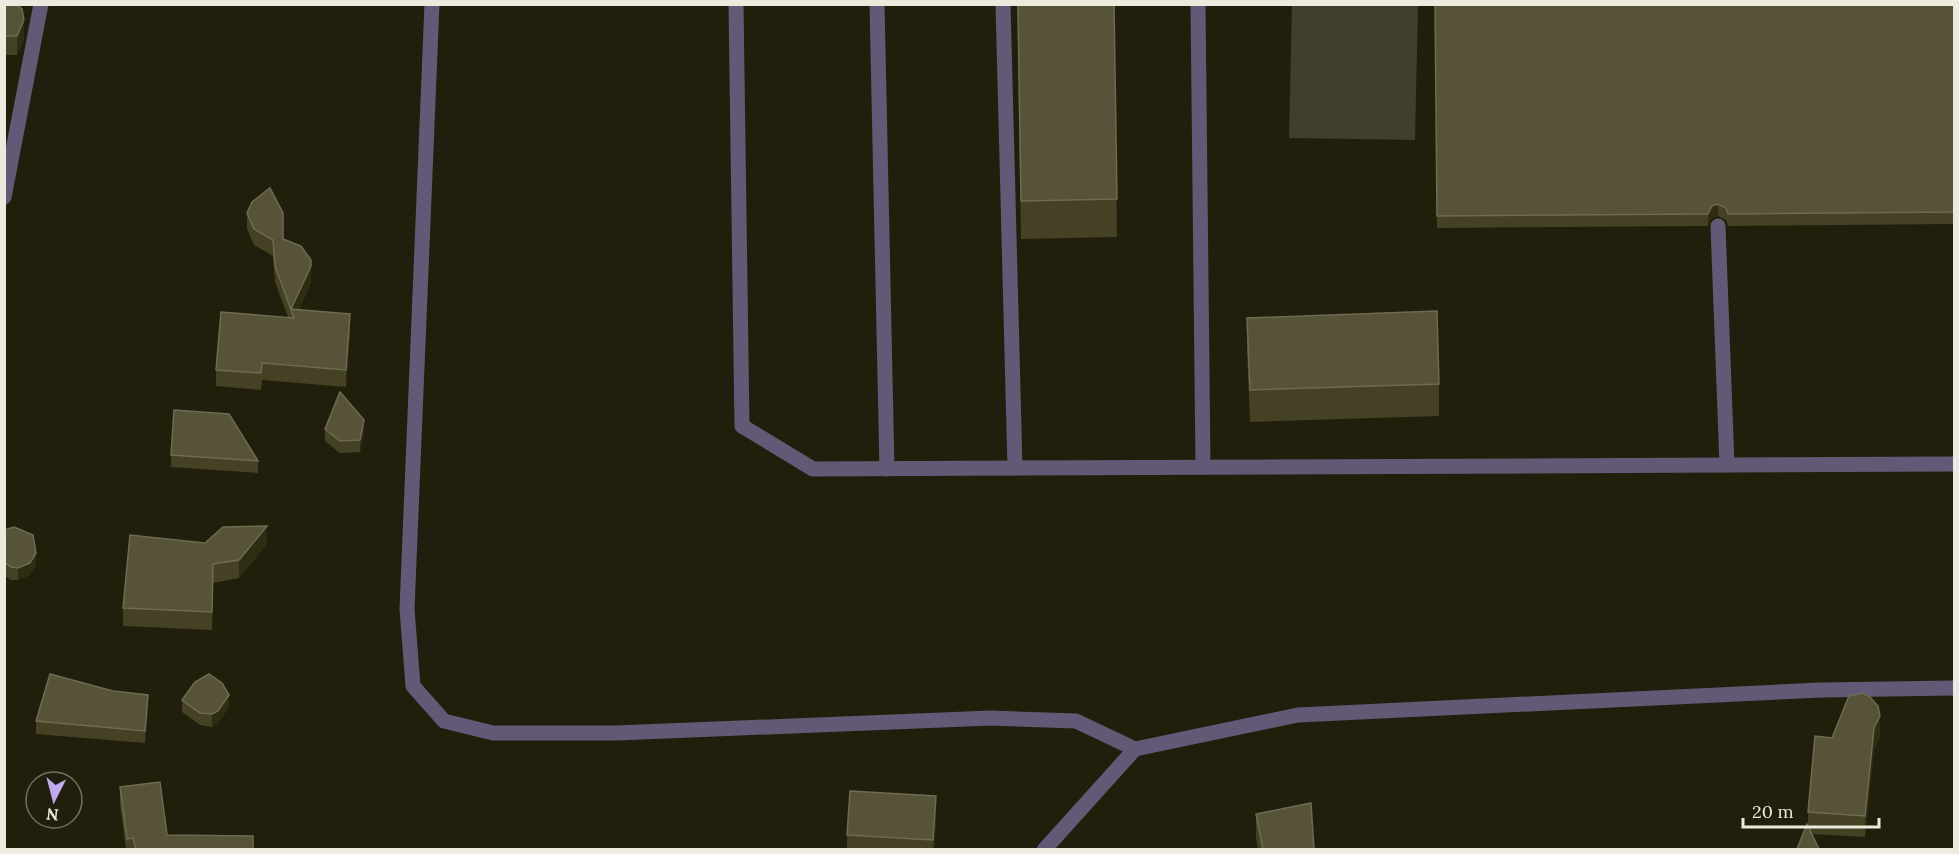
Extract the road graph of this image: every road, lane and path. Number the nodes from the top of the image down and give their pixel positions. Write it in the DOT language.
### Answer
graph roads {
  1 [pos="41,4"];
  2 [pos="432,4"];
  3 [pos="736,4"];
  4 [pos="876,4"];
  5 [pos="1003,4"];
  6 [pos="1198,4"];
  7 [pos="4,196"];
  8 [pos="1719,226"];
  9 [pos="1954,464"];
  10 [pos="1727,465"];
  11 [pos="1203,467"];
  12 [pos="1015,468"];
  13 [pos="887,469"];
  14 [pos="1954,688"];
  15 [pos="1136,748"];
  16 [pos="1044,849"];
  1 -- 7 [label="street"];
  2 -- 15 [label="street"];
  3 -- 13 [label="street"];
  4 -- 13 [label="street"];
  5 -- 12 [label="street"];
  6 -- 11 [label="street"];
  8 -- 10 [label="street"];
  9 -- 10 [label="street"];
  10 -- 11 [label="street"];
  11 -- 12 [label="street"];
  12 -- 13 [label="street"];
  14 -- 15 [label="street"];
  15 -- 16 [label="street"];
}
